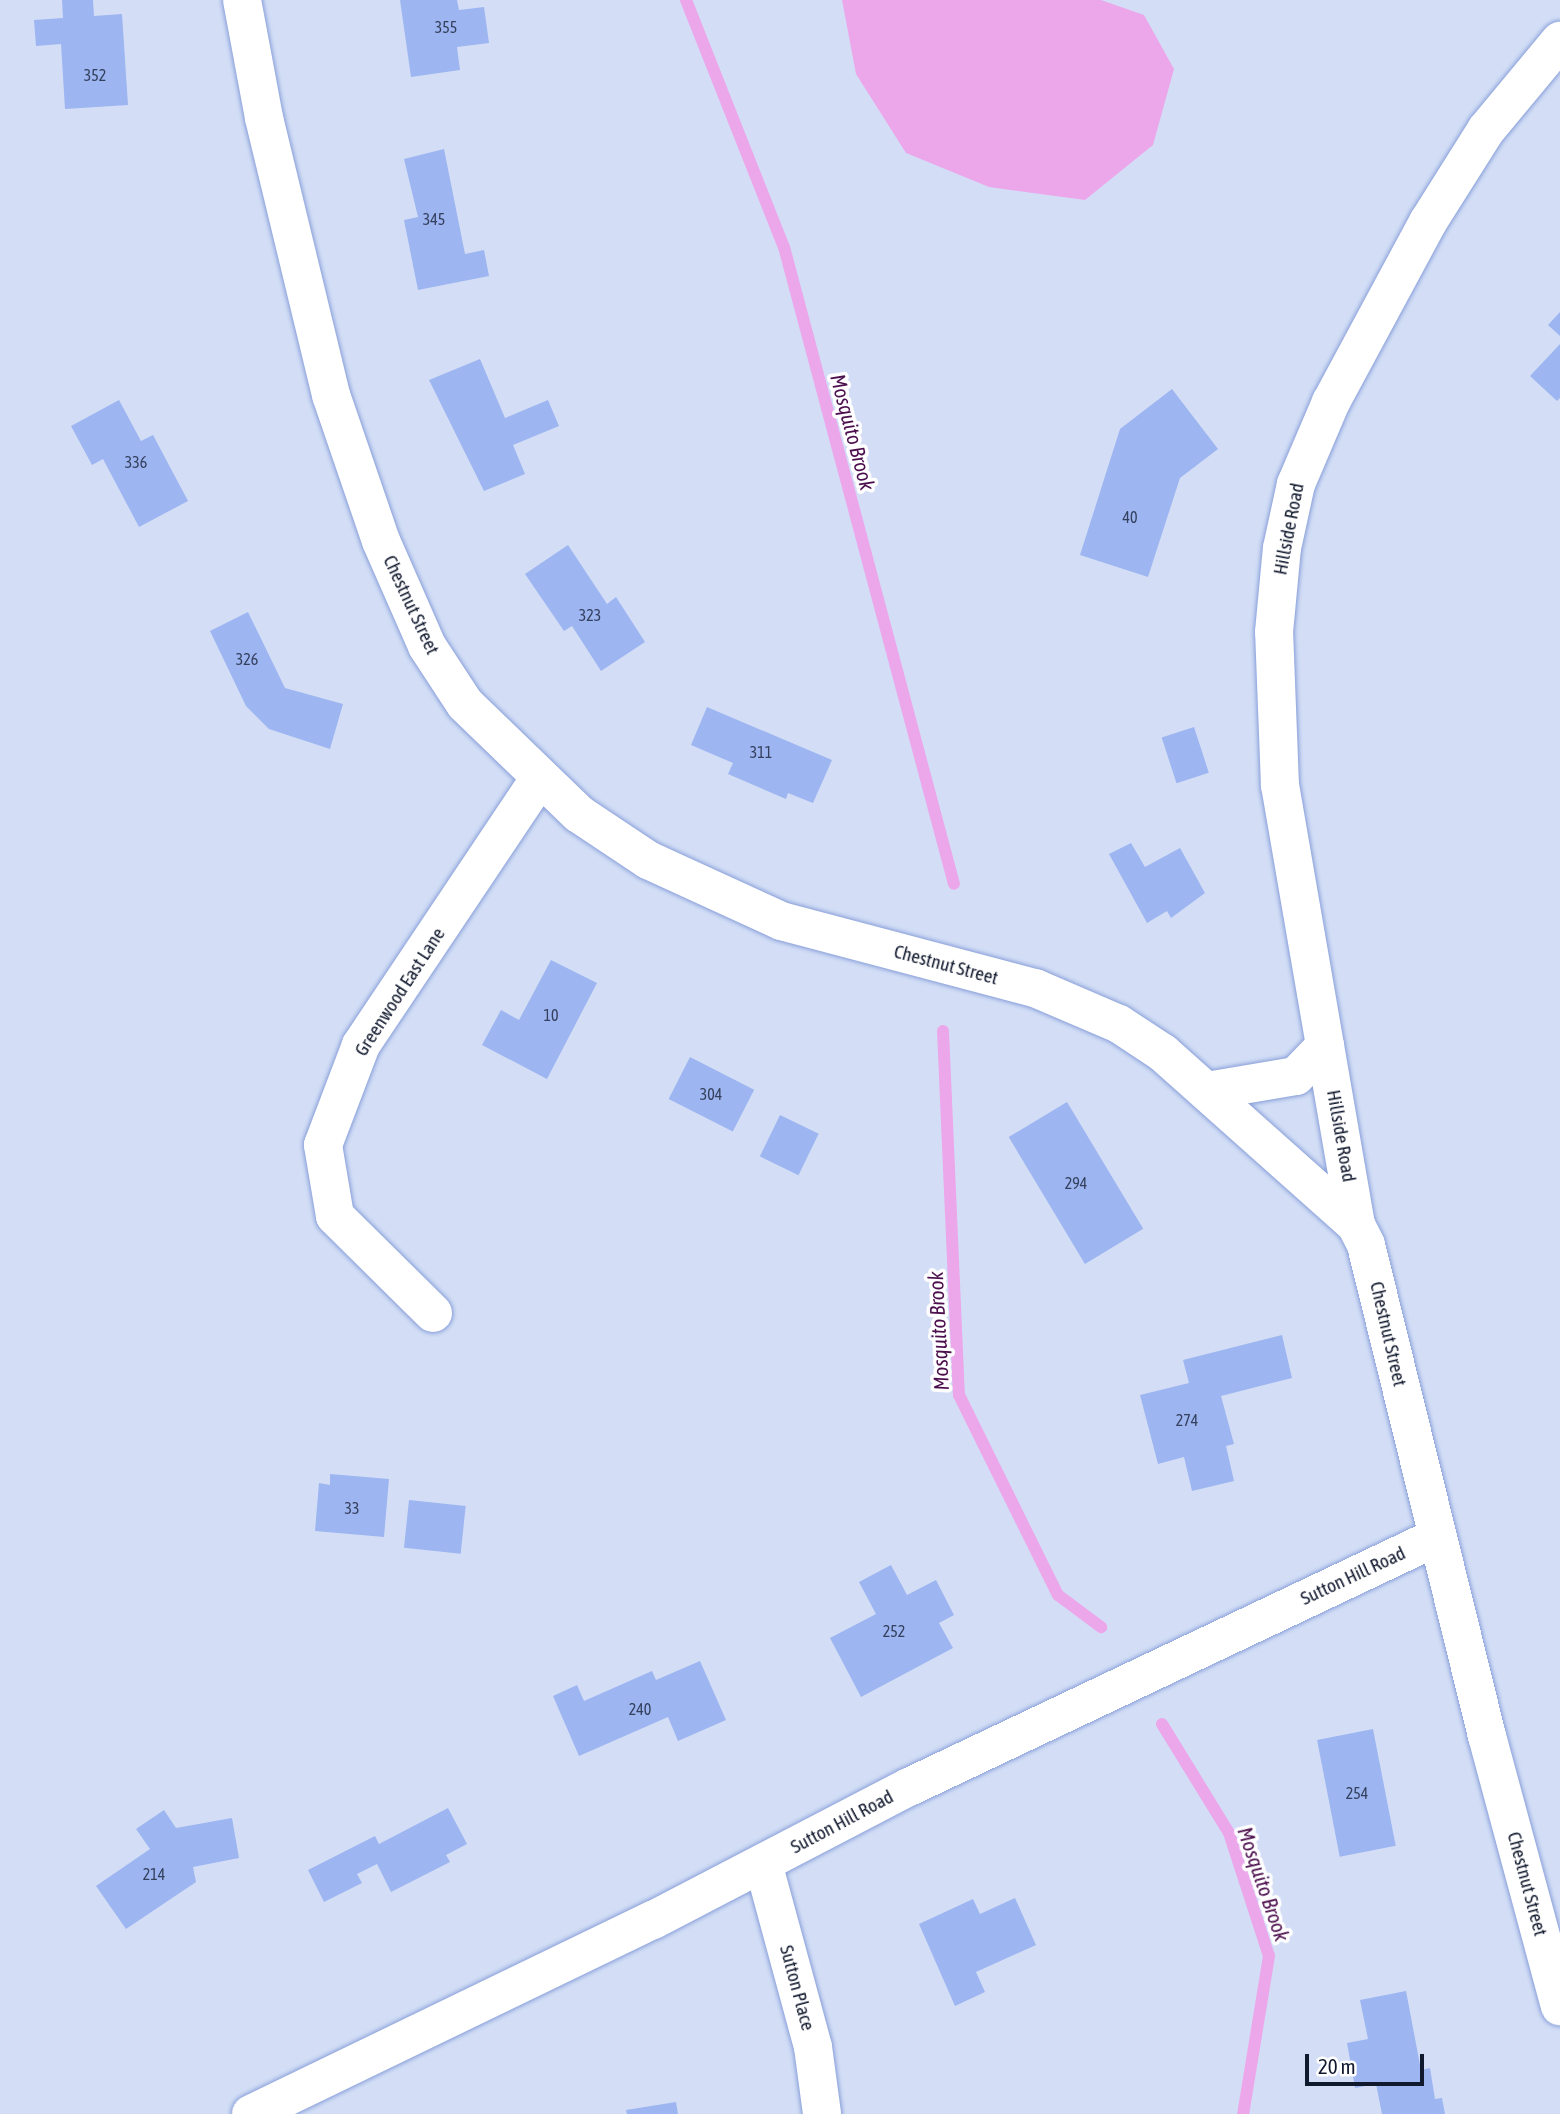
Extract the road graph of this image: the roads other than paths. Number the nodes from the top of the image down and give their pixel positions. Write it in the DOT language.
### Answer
graph roads {
  1 [pos="242,0"];
  2 [pos="1560,41"];
  3 [pos="539,779"];
  4 [pos="1325,1046"];
  5 [pos="1207,1091"];
  6 [pos="1356,1225"];
  7 [pos="433,1313"];
  8 [pos="1437,1537"];
  9 [pos="763,1863"];
  10 [pos="1560,2006"];
  11 [pos="251,2114"];
  12 [pos="822,2114"];
  1 -- 3 [label="street, Chestnut Street"];
  2 -- 4 [label="street, Hillside Road"];
  3 -- 5 [label="street, Chestnut Street"];
  3 -- 7 [label="street, Greenwood East Lane"];
  4 -- 5 [label="street"];
  4 -- 6 [label="street, Hillside Road"];
  5 -- 6 [label="street, Chestnut Street"];
  6 -- 8 [label="street, Chestnut Street"];
  8 -- 9 [label="street, Sutton Hill Road"];
  8 -- 10 [label="street, Chestnut Street"];
  9 -- 11 [label="street, Sutton Hill Road"];
  9 -- 12 [label="street, Sutton Place"];
}
